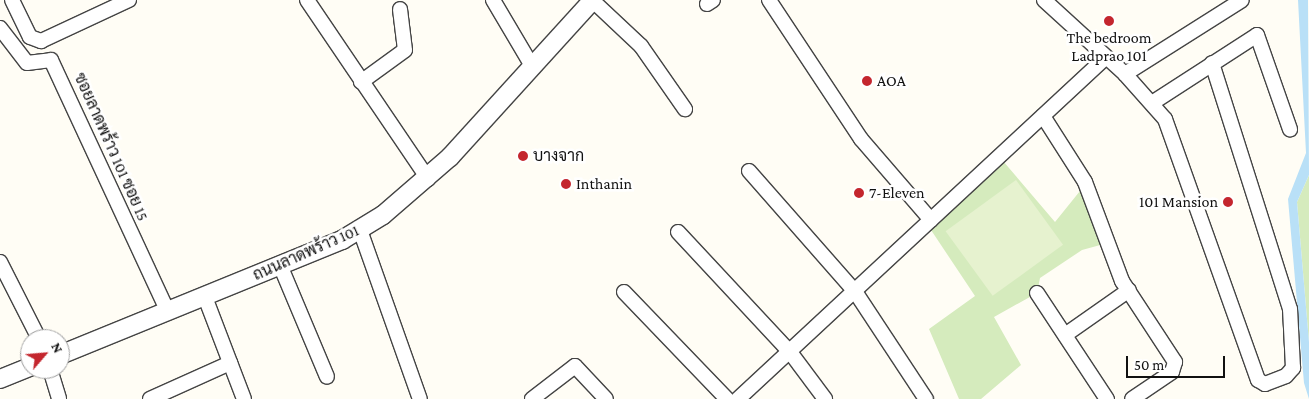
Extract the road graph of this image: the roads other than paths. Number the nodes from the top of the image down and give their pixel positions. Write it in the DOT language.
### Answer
graph roads {
  1 [pos="12,0"];
  2 [pos="129,0"];
  3 [pos="307,0"];
  4 [pos="493,0"];
  5 [pos="593,0"];
  6 [pos="770,0"];
  7 [pos="1044,0"];
  8 [pos="1242,0"];
  9 [pos="110,4"];
  10 [pos="400,9"];
  11 [pos="0,28"];
  12 [pos="1106,57"];
  13 [pos="1212,64"];
  14 [pos="532,66"];
  15 [pos="1125,74"];
  16 [pos="361,82"];
  17 [pos="1152,103"];
  18 [pos="685,109"];
  19 [pos="1043,116"];
  20 [pos="1290,129"];
  21 [pos="749,171"];
  22 [pos="428,179"];
  23 [pos="931,220"];
  24 [pos="360,230"];
  25 [pos="678,232"];
  26 [pos="0,262"];
  27 [pos="280,265"];
  28 [pos="1129,290"];
  29 [pos="624,292"];
  30 [pos="856,292"];
  31 [pos="1037,293"];
  32 [pos="205,297"];
  33 [pos="168,312"];
  34 [pos="34,329"];
  35 [pos="1065,335"];
  36 [pos="70,351"];
  37 [pos="790,352"];
  38 [pos="230,363"];
  39 [pos="20,371"];
  40 [pos="327,377"];
  41 [pos="0,379"];
  42 [pos="53,379"];
  43 [pos="743,398"];
  44 [pos="59,399"];
  45 [pos="150,399"];
  46 [pos="244,399"];
  47 [pos="420,399"];
  48 [pos="532,399"];
  49 [pos="606,399"];
  50 [pos="727,399"];
  51 [pos="825,399"];
  52 [pos="926,399"];
  53 [pos="1107,399"];
  54 [pos="1132,399"];
  1 -- 9 [label="street"];
  2 -- 9 [label="street"];
  3 -- 16 [label="street"];
  4 -- 14 [label="street"];
  5 -- 14 [label="street, ถนนลาดพร้าว 101"];
  5 -- 18 [label="street"];
  6 -- 23 [label="street"];
  7 -- 12 [label="street"];
  8 -- 15 [label="street"];
  10 -- 16 [label="street"];
  11 -- 33 [label="street, ซอยลาดพร้าว 101 ซอย 15"];
  12 -- 15 [label="street"];
  12 -- 19 [label="street"];
  13 -- 17 [label="street"];
  13 -- 17 [label="street"];
  13 -- 20 [label="street"];
  14 -- 22 [label="street, ถนนลาดพร้าว 101"];
  15 -- 17 [label="street"];
  16 -- 22 [label="street"];
  19 -- 23 [label="street"];
  19 -- 28 [label="street"];
  21 -- 30 [label="street"];
  22 -- 24 [label="street, ถนนลาดพร้าว 101"];
  23 -- 30 [label="street"];
  24 -- 27 [label="street, ถนนลาดพร้าว 101"];
  24 -- 47 [label="street"];
  25 -- 37 [label="street"];
  26 -- 34 [label="street"];
  27 -- 32 [label="street, ถนนลาดพร้าว 101"];
  27 -- 40 [label="street"];
  28 -- 35 [label="street"];
  28 -- 54 [label="street"];
  29 -- 50 [label="street"];
  30 -- 37 [label="street"];
  30 -- 52 [label="street"];
  31 -- 35 [label="street"];
  32 -- 33 [label="street, ถนนลาดพร้าว 101"];
  32 -- 38 [label="street"];
  33 -- 36 [label="street, ถนนลาดพร้าว 101"];
  35 -- 53 [label="street"];
  37 -- 43 [label="street"];
  37 -- 51 [label="street"];
  38 -- 45 [label="street"];
  38 -- 46 [label="street"];
  39 -- 41 [label="street"];
  42 -- 44 [label="street"];
  48 -- 49 [label="street"];
}
